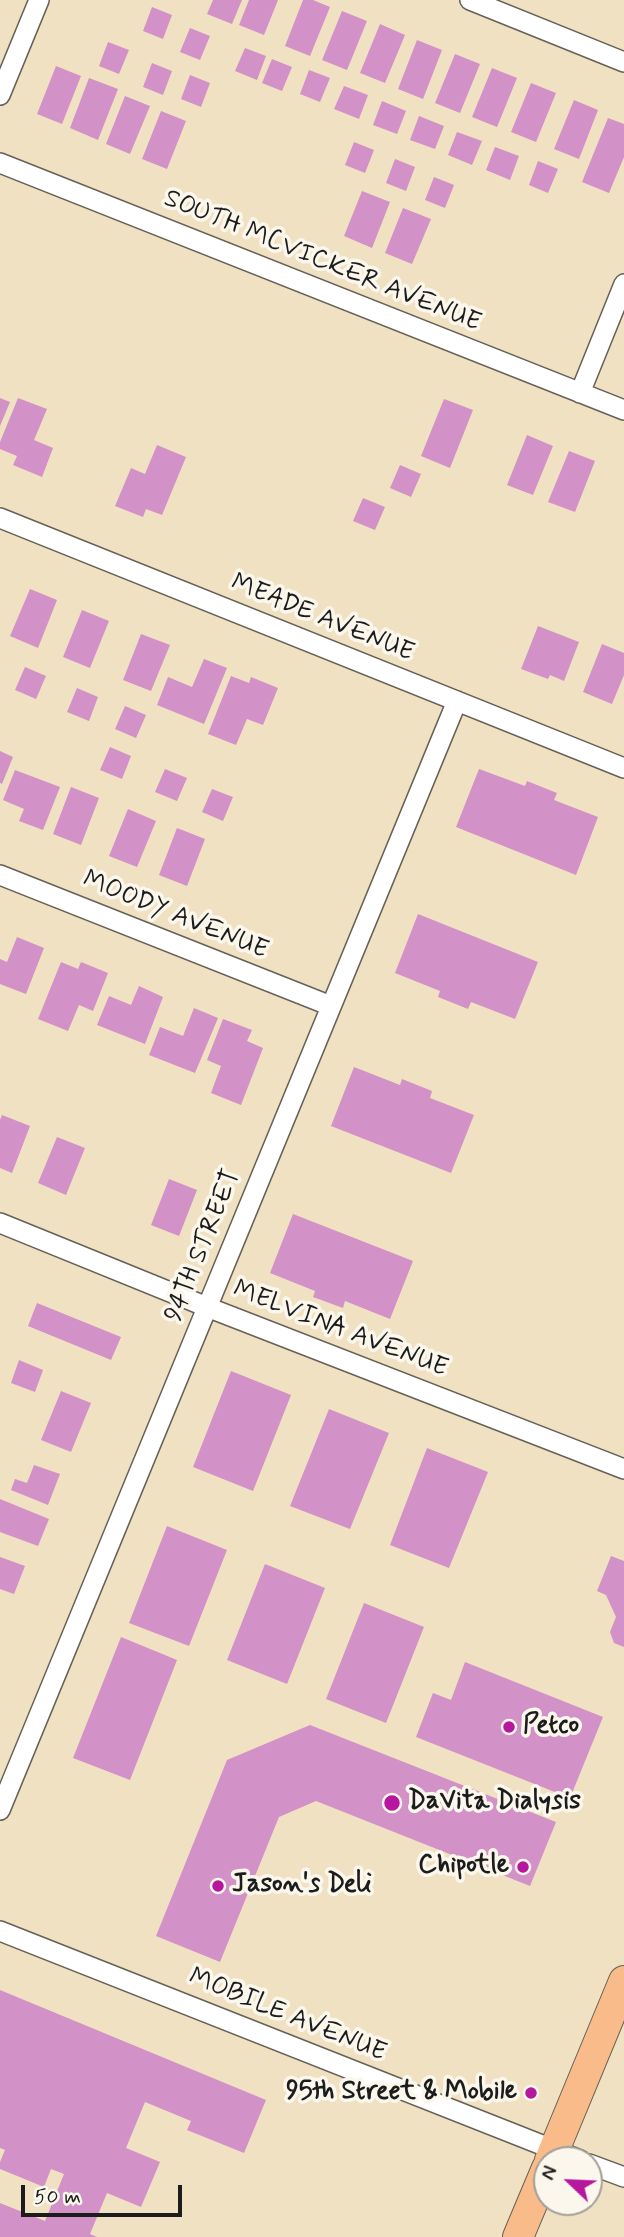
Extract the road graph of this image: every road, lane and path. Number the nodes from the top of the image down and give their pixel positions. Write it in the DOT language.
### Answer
graph roads {
  1 [pos="39,0"];
  2 [pos="470,0"];
  3 [pos="624,62"];
  4 [pos="0,95"];
  5 [pos="0,163"];
  6 [pos="624,284"];
  7 [pos="580,393"];
  8 [pos="624,410"];
  9 [pos="0,518"];
  10 [pos="457,701"];
  11 [pos="624,768"];
  12 [pos="0,875"];
  13 [pos="331,1006"];
  14 [pos="0,1223"];
  15 [pos="207,1307"];
  16 [pos="624,1469"];
  17 [pos="0,1810"];
  18 [pos="0,1931"];
  19 [pos="624,1981"];
  20 [pos="563,2146"];
  21 [pos="533,2149"];
  22 [pos="603,2169"];
  23 [pos="624,2177"];
  24 [pos="533,2208"];
  25 [pos="518,2237"];
  1 -- 4 [label="street"];
  2 -- 3 [label="street"];
  5 -- 7 [label="street, SOUTH MCVICKER AVENUE"];
  6 -- 7 [label="street"];
  7 -- 8 [label="street, SOUTH MCVICKER AVENUE"];
  9 -- 10 [label="street, MEADE AVENUE"];
  10 -- 11 [label="street, MEADE AVENUE"];
  10 -- 13 [label="street, 94TH STREET"];
  12 -- 13 [label="street, MOODY AVENUE"];
  13 -- 15 [label="street, 94TH STREET"];
  14 -- 15 [label="street, MELVINA AVENUE"];
  15 -- 16 [label="street, MELVINA AVENUE"];
  15 -- 17 [label="street, 94TH STREET"];
  18 -- 21 [label="street, MOBILE AVENUE"];
  19 -- 20 [label="main road"];
  22 -- 23 [label="street"];
  24 -- 25 [label="main road"];
}
